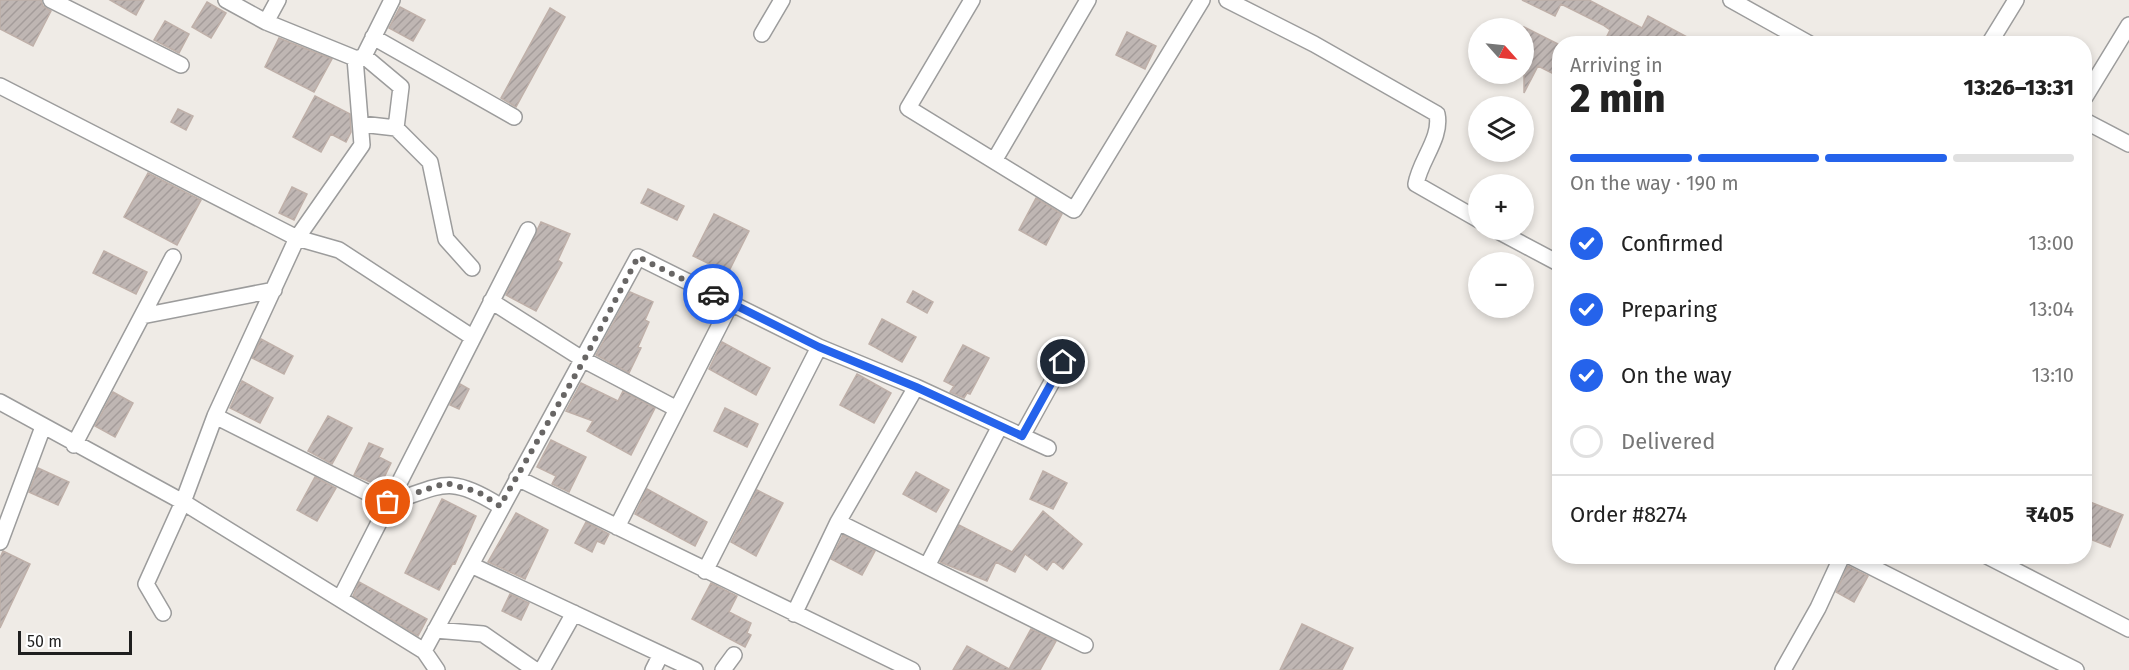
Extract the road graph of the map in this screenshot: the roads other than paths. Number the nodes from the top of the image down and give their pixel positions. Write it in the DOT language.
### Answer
graph roads {
  1 [pos="51,0"];
  2 [pos="226,0"];
  3 [pos="278,0"];
  4 [pos="392,0"];
  5 [pos="782,0"];
  6 [pos="972,0"];
  7 [pos="1088,0"];
  8 [pos="1202,0"];
  9 [pos="1227,0"];
  10 [pos="1731,0"];
  11 [pos="2016,0"];
  12 [pos="266,22"];
  13 [pos="2129,25"];
  14 [pos="762,34"];
  15 [pos="1796,36"];
  16 [pos="1994,36"];
  17 [pos="373,37"];
  18 [pos="359,57"];
  19 [pos="182,65"];
  20 [pos="0,86"];
  21 [pos="2092,86"];
  22 [pos="514,117"];
  23 [pos="361,124"];
  24 [pos="2092,125"];
  25 [pos="396,128"];
  26 [pos="2129,144"];
  27 [pos="994,161"];
  28 [pos="1468,214"];
  29 [pos="528,230"];
  30 [pos="297,238"];
  31 [pos="1515,240"];
  32 [pos="173,257"];
  33 [pos="1552,260"];
  34 [pos="472,268"];
  35 [pos="274,290"];
  36 [pos="491,301"];
  37 [pos="731,303"];
  38 [pos="142,316"];
  39 [pos="472,337"];
  40 [pos="819,347"];
  41 [pos="584,360"];
  42 [pos="1063,362"];
  43 [pos="916,387"];
  44 [pos="0,402"];
  45 [pos="677,409"];
  46 [pos="215,416"];
  47 [pos="1000,426"];
  48 [pos="43,427"];
  49 [pos="1022,436"];
  50 [pos="75,445"];
  51 [pos="1048,448"];
  52 [pos="517,478"];
  53 [pos="183,502"];
  54 [pos="388,502"];
  55 [pos="500,506"];
  56 [pos="838,522"];
  57 [pos="617,527"];
  58 [pos="0,542"];
  59 [pos="1838,564"];
  60 [pos="1866,564"];
  61 [pos="2003,564"];
  62 [pos="471,565"];
  63 [pos="927,566"];
  64 [pos="705,571"];
  65 [pos="340,599"];
  66 [pos="163,613"];
  67 [pos="574,613"];
  68 [pos="794,614"];
  69 [pos="2129,629"];
  70 [pos="435,630"];
  71 [pos="1085,645"];
  72 [pos="424,651"];
  73 [pos="661,654"];
  74 [pos="734,655"];
  75 [pos="909,669"];
  76 [pos="437,670"];
  77 [pos="535,670"];
  78 [pos="542,670"];
  79 [pos="653,670"];
  80 [pos="695,670"];
  81 [pos="723,670"];
  82 [pos="1783,670"];
  83 [pos="2076,670"];
  1 -- 19 [label="street"];
  2 -- 12 [label="street"];
  3 -- 12 [label="street"];
  4 -- 17 [label="street"];
  5 -- 14 [label="street"];
  6 -- 27 [label="street"];
  7 -- 27 [label="street"];
  8 -- 27 [label="street"];
  9 -- 28 [label="street"];
  10 -- 15 [label="street"];
  11 -- 16 [label="street"];
  12 -- 18 [label="street"];
  13 -- 21 [label="street"];
  17 -- 18 [label="street"];
  17 -- 22 [label="street"];
  18 -- 23 [label="street"];
  18 -- 25 [label="street"];
  20 -- 30 [label="street"];
  23 -- 25 [label="street"];
  23 -- 30 [label="street"];
  24 -- 26 [label="street"];
  25 -- 34 [label="street"];
  29 -- 36 [label="street"];
  30 -- 35 [label="street"];
  30 -- 39 [label="street"];
  31 -- 33 [label="street"];
  32 -- 38 [label="street"];
  35 -- 38 [label="street"];
  35 -- 46 [label="street"];
  36 -- 39 [label="street"];
  36 -- 41 [label="street"];
  37 -- 40 [label="street"];
  37 -- 41 [label="street"];
  37 -- 45 [label="street"];
  38 -- 50 [label="street"];
  39 -- 54 [label="street"];
  40 -- 43 [label="street"];
  40 -- 64 [label="street"];
  41 -- 45 [label="street"];
  41 -- 52 [label="street"];
  42 -- 49 [label="street"];
  43 -- 47 [label="street"];
  43 -- 56 [label="street"];
  44 -- 48 [label="street"];
  45 -- 57 [label="street"];
  46 -- 53 [label="street"];
  46 -- 54 [label="street"];
  47 -- 49 [label="street"];
  47 -- 63 [label="street"];
  48 -- 50 [label="street"];
  48 -- 58 [label="street"];
  49 -- 51 [label="street"];
  50 -- 53 [label="street"];
  52 -- 55 [label="street"];
  52 -- 57 [label="street"];
  53 -- 65 [label="street"];
  53 -- 66 [label="street"];
  54 -- 55 [label="street"];
  54 -- 65 [label="street"];
  55 -- 62 [label="street"];
  56 -- 63 [label="street"];
  56 -- 68 [label="street"];
  57 -- 64 [label="street"];
  59 -- 82 [label="street"];
  60 -- 83 [label="street"];
  61 -- 69 [label="street"];
  62 -- 67 [label="street"];
  62 -- 70 [label="street"];
  63 -- 71 [label="street"];
  64 -- 68 [label="street"];
  65 -- 72 [label="street"];
  67 -- 73 [label="street"];
  67 -- 78 [label="street"];
  68 -- 75 [label="street"];
  70 -- 72 [label="street"];
  70 -- 77 [label="street"];
  72 -- 76 [label="street"];
  73 -- 79 [label="street"];
  73 -- 80 [label="street"];
  74 -- 81 [label="street"];
}
